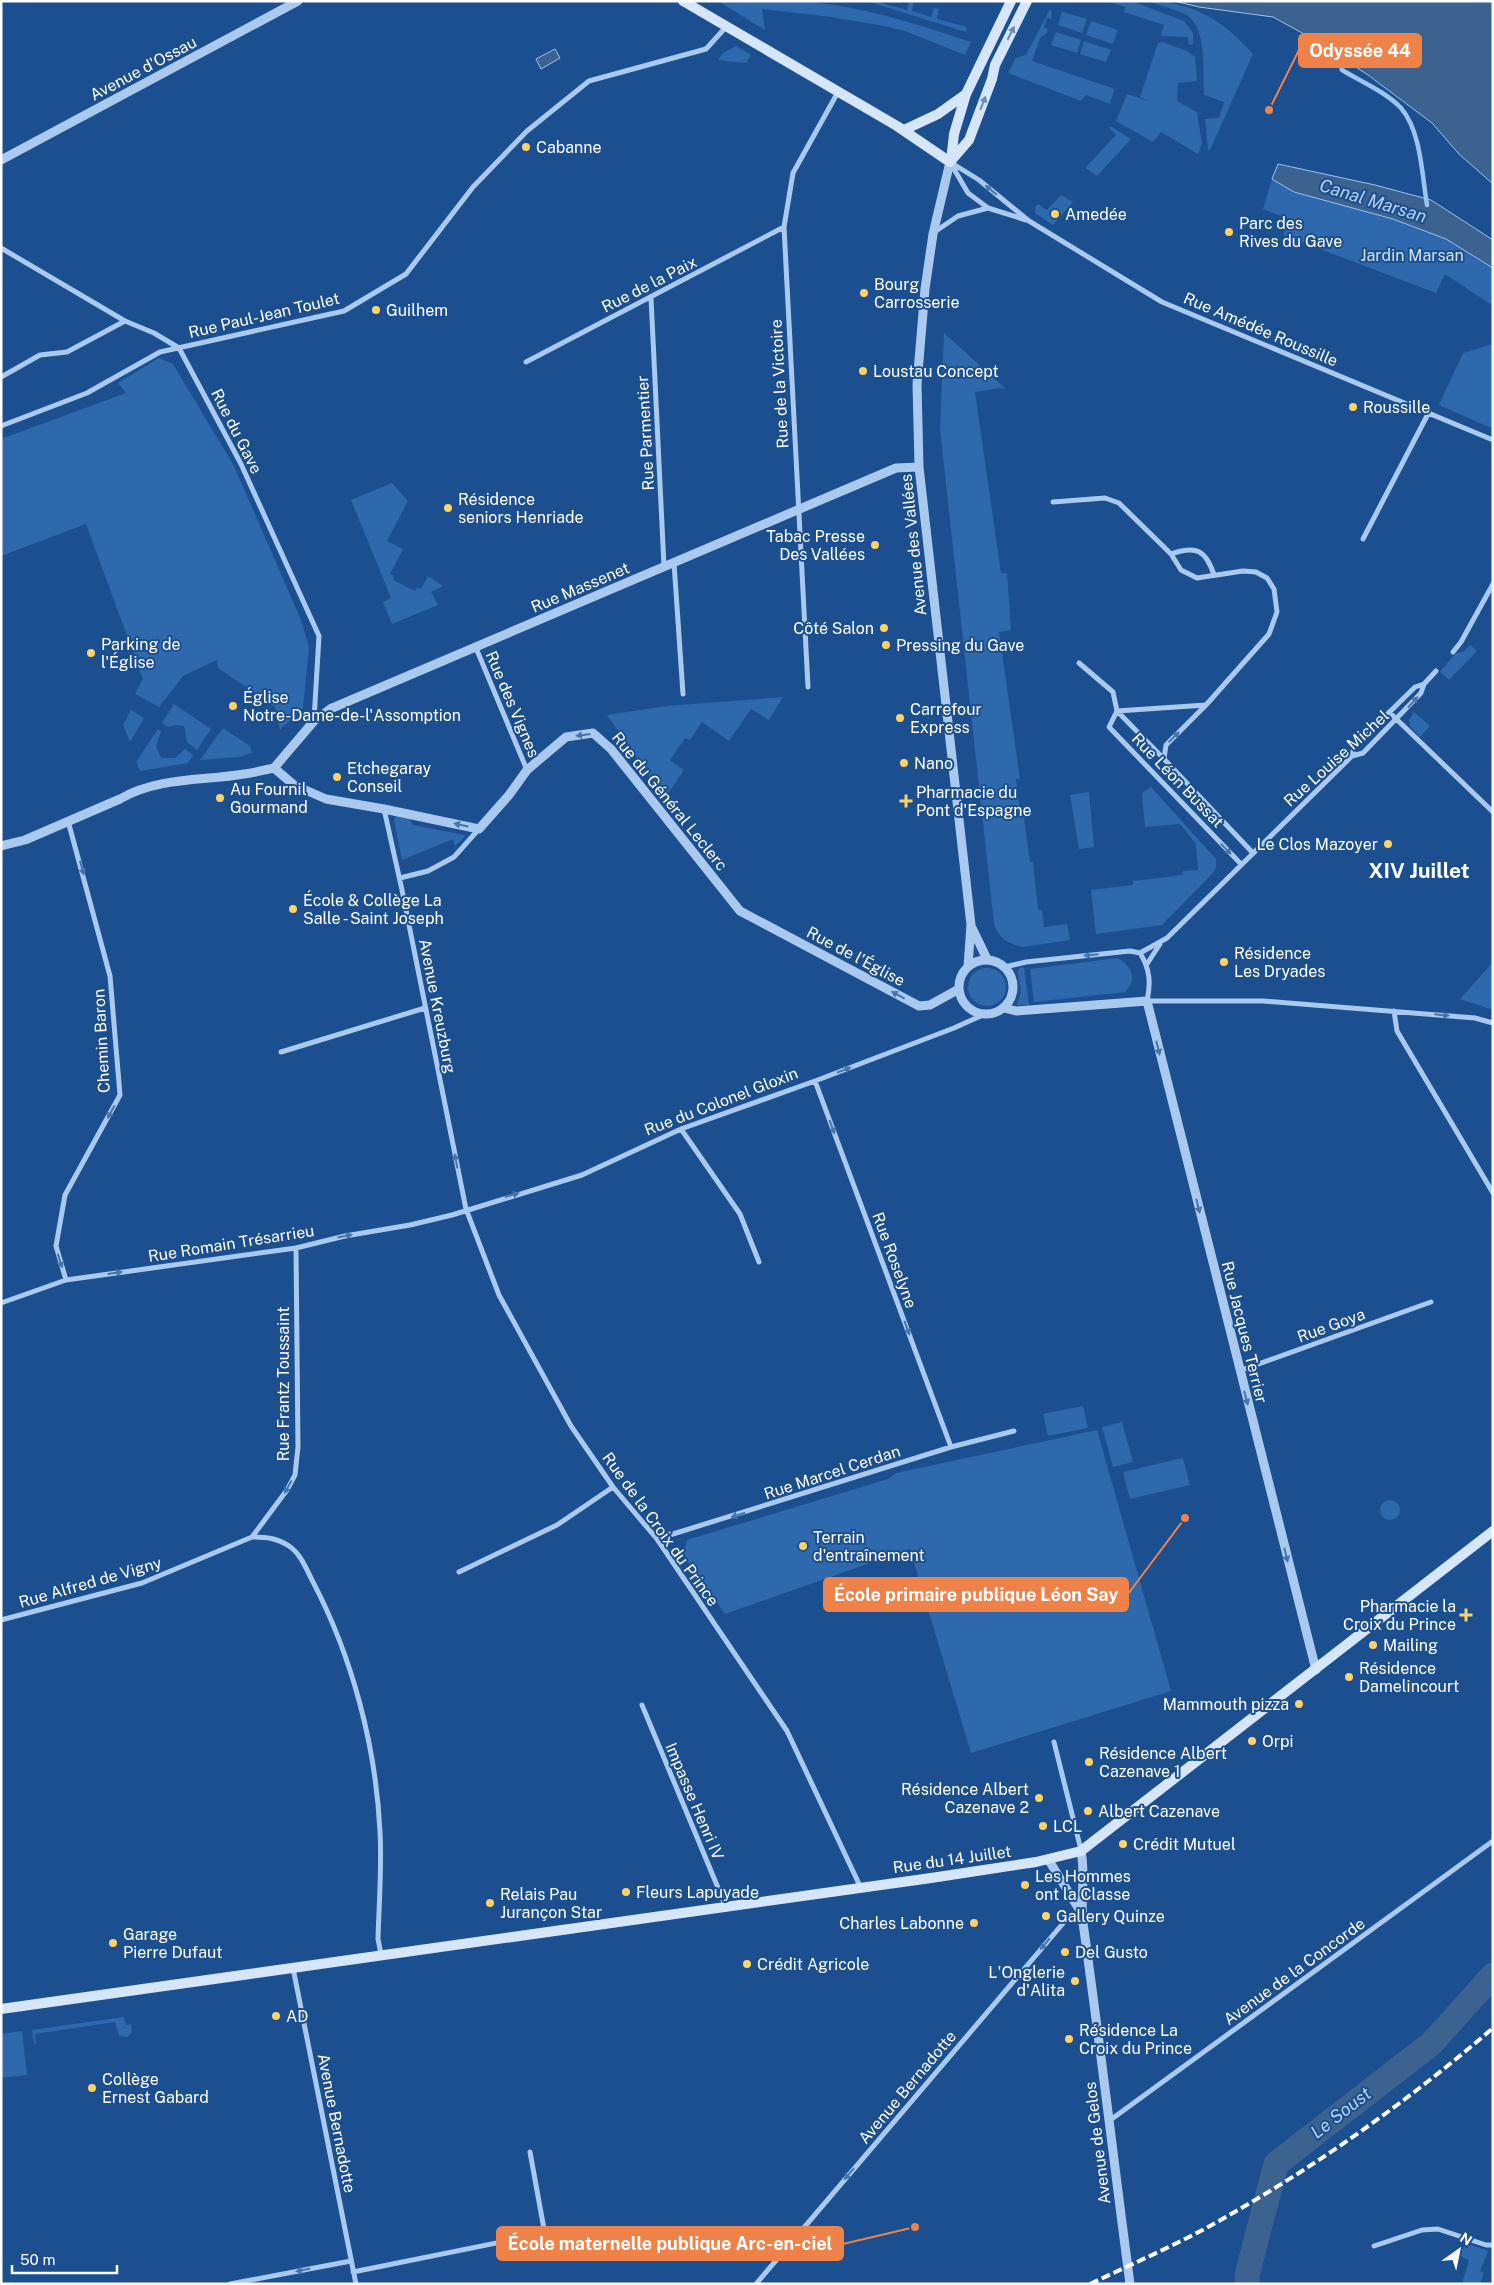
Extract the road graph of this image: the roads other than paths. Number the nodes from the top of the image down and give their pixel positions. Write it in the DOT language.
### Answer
graph roads {
  1 [pos="298,1"];
  2 [pos="683,1"];
  3 [pos="1011,1"];
  4 [pos="1027,1"];
  5 [pos="726,27"];
  6 [pos="838,92"];
  7 [pos="966,94"];
  8 [pos="904,130"];
  9 [pos="1,160"];
  10 [pos="950,162"];
  11 [pos="988,208"];
  12 [pos="1029,221"];
  13 [pos="784,228"];
  14 [pos="933,234"];
  15 [pos="1,248"];
  16 [pos="651,298"];
  17 [pos="125,321"];
  18 [pos="179,348"];
  19 [pos="526,362"];
  20 [pos="1,377"];
  21 [pos="1429,412"];
  22 [pos="1,426"];
  23 [pos="1493,440"];
  24 [pos="919,467"];
  25 [pos="1053,502"];
  26 [pos="798,512"];
  27 [pos="1363,540"];
  28 [pos="1171,554"];
  29 [pos="674,563"];
  30 [pos="664,566"];
  31 [pos="1214,575"];
  32 [pos="1493,584"];
  33 [pos="476,648"];
  34 [pos="1453,652"];
  35 [pos="1079,663"];
  36 [pos="1436,671"];
  37 [pos="1424,684"];
  38 [pos="808,687"];
  39 [pos="683,694"];
  40 [pos="1206,706"];
  41 [pos="1117,712"];
  42 [pos="1390,712"];
  43 [pos="1397,720"];
  44 [pos="314,721"];
  45 [pos="1352,756"];
  46 [pos="1164,758"];
  47 [pos="274,768"];
  48 [pos="527,770"];
  49 [pos="384,808"];
  50 [pos="1493,812"];
  51 [pos="68,821"];
  52 [pos="479,828"];
  53 [pos="1,846"];
  54 [pos="1252,852"];
  55 [pos="1241,864"];
  56 [pos="400,878"];
  57 [pos="740,911"];
  58 [pos="971,925"];
  59 [pos="1160,943"];
  60 [pos="1140,953"];
  61 [pos="987,959"];
  62 [pos="1147,964"];
  63 [pos="968,966"];
  64 [pos="1005,967"];
  65 [pos="959,989"];
  66 [pos="1147,1001"];
  67 [pos="425,1008"];
  68 [pos="1004,1008"];
  69 [pos="1394,1012"];
  70 [pos="985,1014"];
  71 [pos="1493,1023"];
  72 [pos="281,1052"];
  73 [pos="815,1081"];
  74 [pos="681,1129"];
  75 [pos="1491,1185"];
  76 [pos="1493,1192"];
  77 [pos="466,1209"];
  78 [pos="296,1248"];
  79 [pos="759,1262"];
  80 [pos="66,1280"];
  81 [pos="1431,1302"];
  82 [pos="1,1303"];
  83 [pos="1239,1371"];
  84 [pos="1014,1430"];
  85 [pos="951,1447"];
  86 [pos="613,1487"];
  87 [pos="1493,1531"];
  88 [pos="252,1537"];
  89 [pos="657,1539"];
  90 [pos="459,1572"];
  91 [pos="1,1620"];
  92 [pos="1316,1670"];
  93 [pos="642,1705"];
  94 [pos="1054,1742"];
  95 [pos="1493,1841"];
  96 [pos="1081,1851"];
  97 [pos="1048,1859"];
  98 [pos="860,1886"];
  99 [pos="726,1907"];
  100 [pos="1082,1914"];
  101 [pos="381,1954"];
  102 [pos="293,1967"];
  103 [pos="1,2009"];
  104 [pos="1109,2121"];
  105 [pos="530,2152"];
  106 [pos="1493,2245"];
  107 [pos="1374,2246"];
  108 [pos="351,2261"];
  109 [pos="353,2272"];
  110 [pos="230,2284"];
  111 [pos="356,2284"];
  112 [pos="756,2284"];
  113 [pos="1130,2284"];
  1 -- 9 [label="street, Avenue d'Ossau"];
  2 -- 5 [label="main road"];
  3 -- 7 [label="main road, Avenue des Vallées"];
  10 -- 4 [label="main road, Avenue des Vallées, one-way"];
  5 -- 6 [label="main road"];
  5 -- 18 [label="street, Rue Paul-Jean Toulet"];
  6 -- 8 [label="main road"];
  6 -- 13 [label="street, Rue de la Victoire"];
  7 -- 8 [label="main road"];
  7 -- 10 [label="main road, Avenue des Vallées"];
  8 -- 10 [label="main road"];
  10 -- 11 [label="street, Rue Amédée Roussille"];
  12 -- 10 [label="street, Rue Amédée Roussille, one-way"];
  10 -- 14 [label="street, Avenue des Vallées"];
  11 -- 12 [label="street, Rue Amédée Roussille"];
  11 -- 14 [label="street"];
  12 -- 21 [label="street, Rue Amédée Roussille"];
  13 -- 16 [label="street, Rue de la Paix"];
  13 -- 26 [label="street, Rue de la Victoire"];
  14 -- 24 [label="street, Avenue des Vallées"];
  15 -- 17 [label="street"];
  16 -- 19 [label="street, Rue de la Paix"];
  16 -- 30 [label="street, Rue Parmentier"];
  17 -- 18 [label="street"];
  17 -- 20 [label="street"];
  18 -- 22 [label="street, Rue Paul-Jean Toulet"];
  18 -- 44 [label="street, Rue du Gave"];
  21 -- 23 [label="street, Rue Amédée Roussille"];
  21 -- 27 [label="street"];
  24 -- 26 [label="street, Rue Massenet"];
  24 -- 58 [label="street, Avenue des Vallées"];
  25 -- 28 [label="street, Rue Léon Bussat"];
  26 -- 29 [label="street, Rue Massenet"];
  26 -- 38 [label="street, Rue de la Victoire"];
  28 -- 31 [label="street, Rue Léon Bussat"];
  28 -- 31 [label="street"];
  29 -- 30 [label="street, Rue Massenet"];
  29 -- 39 [label="street"];
  30 -- 33 [label="street, Rue Massenet"];
  31 -- 40 [label="street, Rue Léon Bussat"];
  32 -- 34 [label="street"];
  33 -- 44 [label="street, Rue Massenet"];
  33 -- 48 [label="street, Rue des Vignes"];
  35 -- 41 [label="street, Rue Léon Bussat"];
  36 -- 37 [label="street, Rue Louise Michel"];
  37 -- 42 [label="street"];
  43 -- 37 [label="street, Rue Louise Michel, one-way"];
  40 -- 41 [label="street, Rue Léon Bussat"];
  46 -- 40 [label="street, Rue Léon Bussat, one-way"];
  41 -- 46 [label="street"];
  41 -- 55 [label="street, Rue Léon Bussat, one-way"];
  42 -- 43 [label="street"];
  42 -- 45 [label="street"];
  43 -- 45 [label="street, Rue Louise Michel"];
  43 -- 50 [label="street"];
  44 -- 47 [label="street, Rue Massenet"];
  45 -- 54 [label="street, Rue Louise Michel"];
  46 -- 54 [label="street, Rue Léon Bussat"];
  47 -- 49 [label="street"];
  47 -- 51 [label="street"];
  48 -- 52 [label="street, Rue du Général Leclerc"];
  57 -- 48 [label="street, Rue du Général Leclerc, one-way"];
  52 -- 49 [label="street, one-way"];
  49 -- 56 [label="street, Avenue Kreuzburg"];
  51 -- 53 [label="street"];
  51 -- 80 [label="street, Chemin Baron, one-way"];
  52 -- 56 [label="street"];
  54 -- 55 [label="street, Rue Louise Michel"];
  55 -- 59 [label="street, Rue Louise Michel"];
  56 -- 67 [label="street, Avenue Kreuzburg"];
  65 -- 57 [label="street, Rue de l'Église, one-way"];
  58 -- 61 [label="street, Avenue des Vallées"];
  58 -- 63 [label="street, Avenue des Vallées"];
  59 -- 60 [label="street, Rue Louise Michel"];
  59 -- 62 [label="street, Rue Louise Michel"];
  60 -- 62 [label="street"];
  60 -- 64 [label="street, one-way"];
  61 -- 63 [label="street"];
  61 -- 64 [label="street"];
  62 -- 66 [label="street"];
  63 -- 65 [label="street"];
  64 -- 68 [label="street"];
  65 -- 70 [label="street"];
  66 -- 68 [label="street"];
  66 -- 69 [label="street"];
  66 -- 83 [label="street, Rue Jacques Terrier, one-way"];
  67 -- 72 [label="street"];
  77 -- 67 [label="street, Avenue Kreuzburg, one-way"];
  68 -- 70 [label="street"];
  69 -- 71 [label="street, one-way"];
  69 -- 75 [label="street"];
  73 -- 70 [label="street, Rue du Colonel Gloxin, one-way"];
  73 -- 74 [label="street, Rue du Colonel Gloxin"];
  73 -- 85 [label="street, Rue Roselyne, one-way"];
  77 -- 74 [label="street, Rue du Colonel Gloxin, one-way"];
  74 -- 79 [label="street"];
  75 -- 76 [label="street"];
  78 -- 77 [label="street, Rue Romain Trésarrieu, one-way"];
  77 -- 86 [label="street, Rue de la Croix du Prince"];
  80 -- 78 [label="street, Rue Romain Trésarrieu, one-way"];
  78 -- 88 [label="street, Rue Frantz Toussaint, one-way"];
  80 -- 82 [label="street, Rue Romain Trésarrieu"];
  81 -- 83 [label="street, Rue Goya"];
  83 -- 92 [label="street, Rue Jacques Terrier, one-way"];
  84 -- 85 [label="street, Rue Marcel Cerdan"];
  85 -- 89 [label="street, Rue Marcel Cerdan, one-way"];
  86 -- 89 [label="street, Rue de la Croix du Prince"];
  86 -- 90 [label="street"];
  87 -- 92 [label="main road"];
  88 -- 91 [label="street, Rue Alfred de Vigny"];
  88 -- 101 [label="street, Rue Alfred de Vigny"];
  89 -- 98 [label="street, Rue de la Croix du Prince"];
  92 -- 96 [label="main road"];
  93 -- 99 [label="street, Impasse Henri IV"];
  94 -- 96 [label="street"];
  95 -- 104 [label="street, Avenue de la Concorde"];
  96 -- 97 [label="main road, Rue du 14 Juillet"];
  96 -- 100 [label="street, Avenue de Gelos"];
  97 -- 98 [label="main road, Rue du 14 Juillet"];
  97 -- 100 [label="street"];
  98 -- 99 [label="main road, Rue du 14 Juillet"];
  99 -- 101 [label="main road, Rue du 14 Juillet"];
  100 -- 104 [label="street, Avenue de Gelos"];
  100 -- 112 [label="street, Avenue Bernadotte, one-way"];
  101 -- 102 [label="main road, Rue du 14 Juillet"];
  102 -- 103 [label="main road, Rue du 14 Juillet"];
  102 -- 108 [label="street, Avenue Bernadotte"];
  104 -- 113 [label="street, Avenue de Gelos"];
  105 -- 109 [label="street"];
  106 -- 107 [label="street"];
  108 -- 109 [label="street, Avenue Bernadotte"];
  108 -- 110 [label="street, one-way"];
  109 -- 111 [label="street, Avenue Bernadotte"];
}
